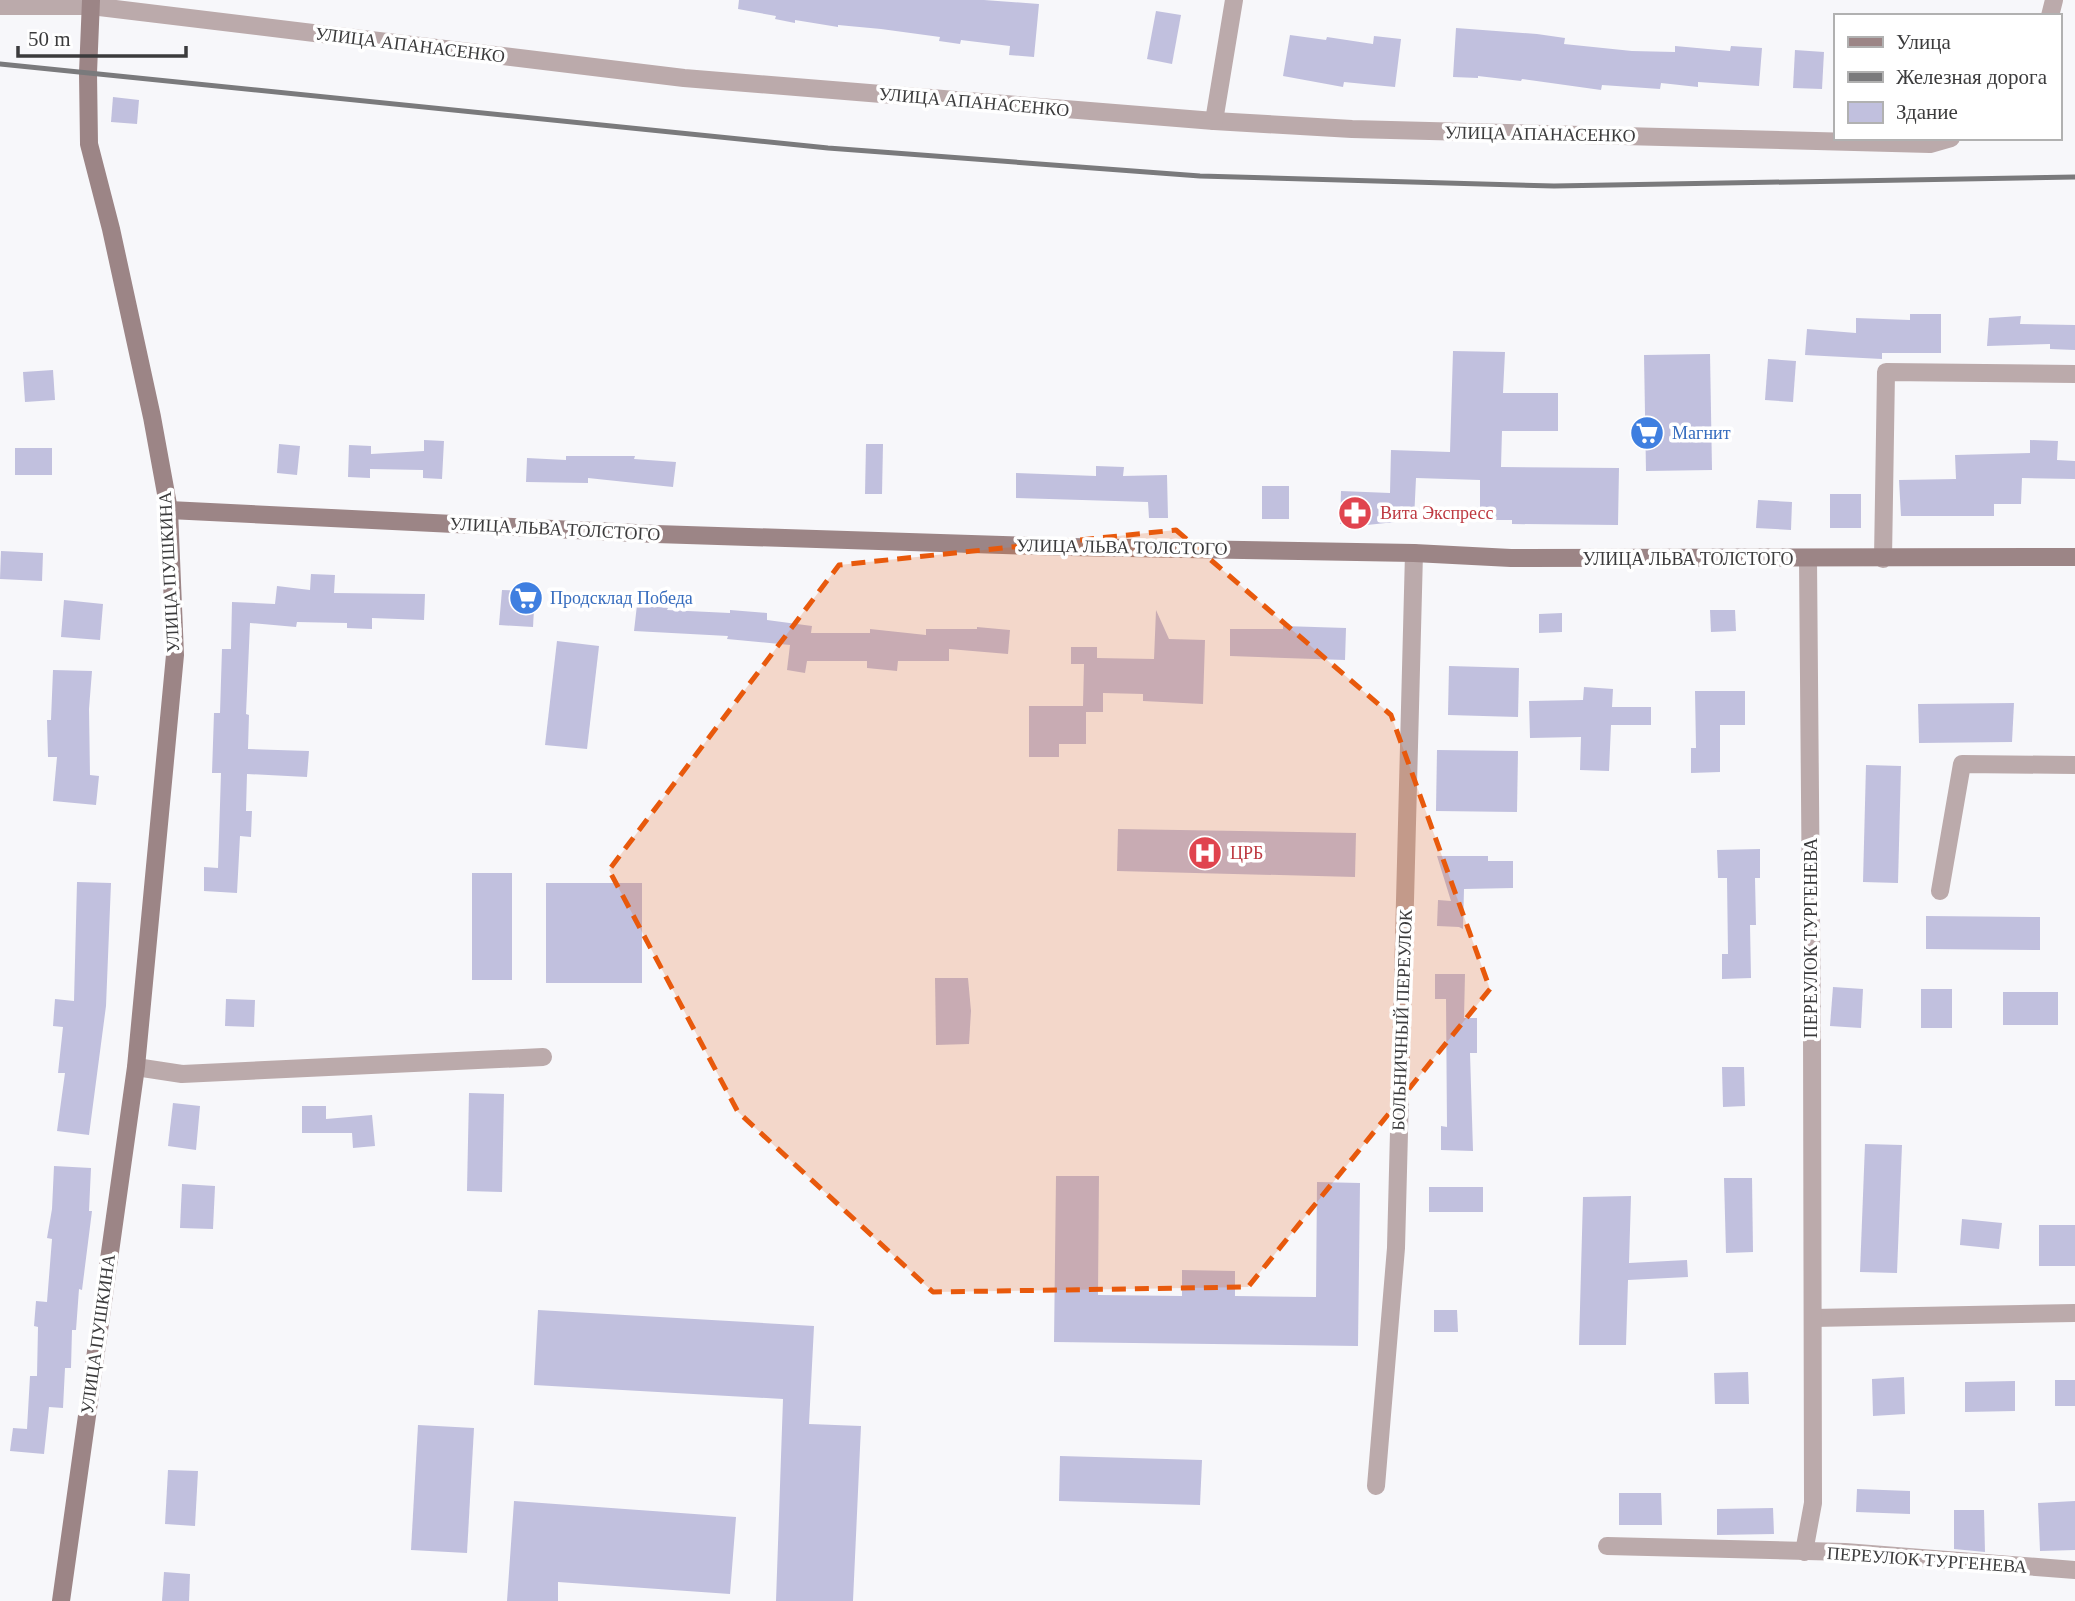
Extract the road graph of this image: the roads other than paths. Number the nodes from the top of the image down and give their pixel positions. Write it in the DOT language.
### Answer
graph roads {
  1 [pos="1234,0"];
  2 [pos="91,3"];
  3 [pos="0,6"];
  4 [pos="1214,121"];
  5 [pos="1944,140"];
  6 [pos="2075,374"];
  7 [pos="169,510"];
  8 [pos="1414,553"];
  9 [pos="2075,557"];
  10 [pos="1808,559"];
  11 [pos="1883,559"];
  12 [pos="2075,765"];
  13 [pos="1940,891"];
  14 [pos="543,1057"];
  15 [pos="136,1067"];
  16 [pos="2075,1313"];
  17 [pos="1813,1318"];
  18 [pos="1376,1486"];
  19 [pos="1607,1546"];
  20 [pos="1804,1552"];
  21 [pos="2075,1570"];
  22 [pos="61,1601"];
  1 -- 4 [label="street"];
  2 -- 3 [label="street, УЛИЦА АПАНАСЕНКО"];
  2 -- 4 [label="street, УЛИЦА АПАНАСЕНКО"];
  2 -- 7 [label="main road, УЛИЦА ПУШКИНА"];
  4 -- 5 [label="street, УЛИЦА АПАНАСЕНКО"];
  6 -- 11 [label="street"];
  7 -- 8 [label="main road, УЛИЦА ЛЬВА ТОЛСТОГО"];
  7 -- 15 [label="main road, УЛИЦА ПУШКИНА"];
  8 -- 10 [label="main road, УЛИЦА ЛЬВА ТОЛСТОГО"];
  8 -- 18 [label="street, БОЛЬНИЧНЫЙ ПЕРЕУЛОК"];
  9 -- 11 [label="main road, УЛИЦА ЛЬВА ТОЛСТОГО"];
  10 -- 11 [label="main road, УЛИЦА ЛЬВА ТОЛСТОГО"];
  10 -- 17 [label="street, ПЕРЕУЛОК ТУРГЕНЕВА"];
  12 -- 13 [label="street"];
  14 -- 15 [label="street"];
  15 -- 22 [label="main road, УЛИЦА ПУШКИНА"];
  16 -- 17 [label="street"];
  17 -- 20 [label="street, ПЕРЕУЛОК ТУРГЕНЕВА"];
  19 -- 20 [label="street"];
  20 -- 21 [label="street, ПЕРЕУЛОК ТУРГЕНЕВА"];
}
